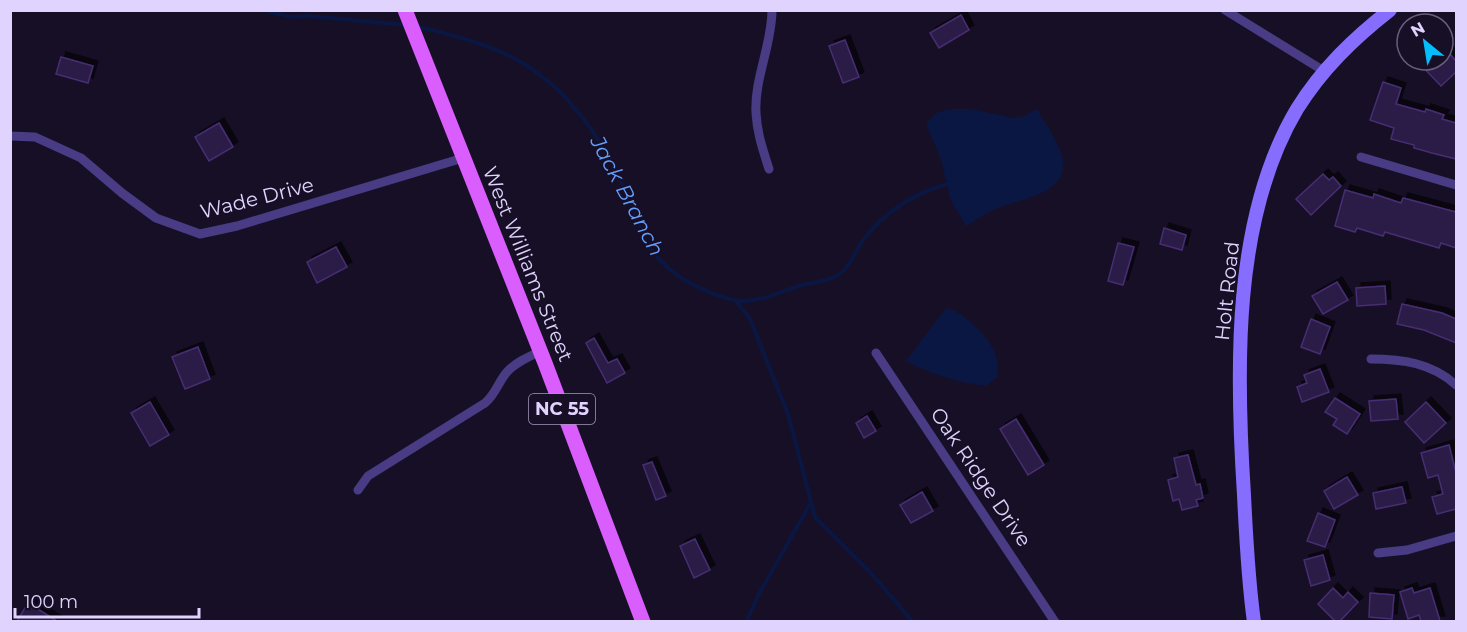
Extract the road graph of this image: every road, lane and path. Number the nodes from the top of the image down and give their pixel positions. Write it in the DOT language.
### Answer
graph roads {
  1 [pos="405,10"];
  2 [pos="772,10"];
  3 [pos="1225,10"];
  4 [pos="1390,10"];
  5 [pos="1324,71"];
  6 [pos="10,136"];
  7 [pos="1361,157"];
  8 [pos="463,158"];
  9 [pos="769,169"];
  10 [pos="1456,185"];
  11 [pos="539,352"];
  12 [pos="876,353"];
  13 [pos="1371,359"];
  14 [pos="1456,385"];
  15 [pos="358,489"];
  16 [pos="1456,536"];
  17 [pos="1378,553"];
  18 [pos="643,621"];
  19 [pos="1055,621"];
  20 [pos="1254,621"];
  1 -- 8 [label="main road, NC 55"];
  2 -- 9 [label="street"];
  3 -- 5 [label="street"];
  4 -- 5 [label="street, Holt Road"];
  5 -- 20 [label="street, Holt Road"];
  6 -- 8 [label="street, Wade Drive"];
  7 -- 10 [label="street"];
  8 -- 11 [label="main road, West Williams Street / NC 55"];
  11 -- 15 [label="street"];
  11 -- 18 [label="main road, West Williams Street / NC 55"];
  12 -- 19 [label="street, Oak Ridge Drive"];
  13 -- 14 [label="street"];
  16 -- 17 [label="street"];
}
